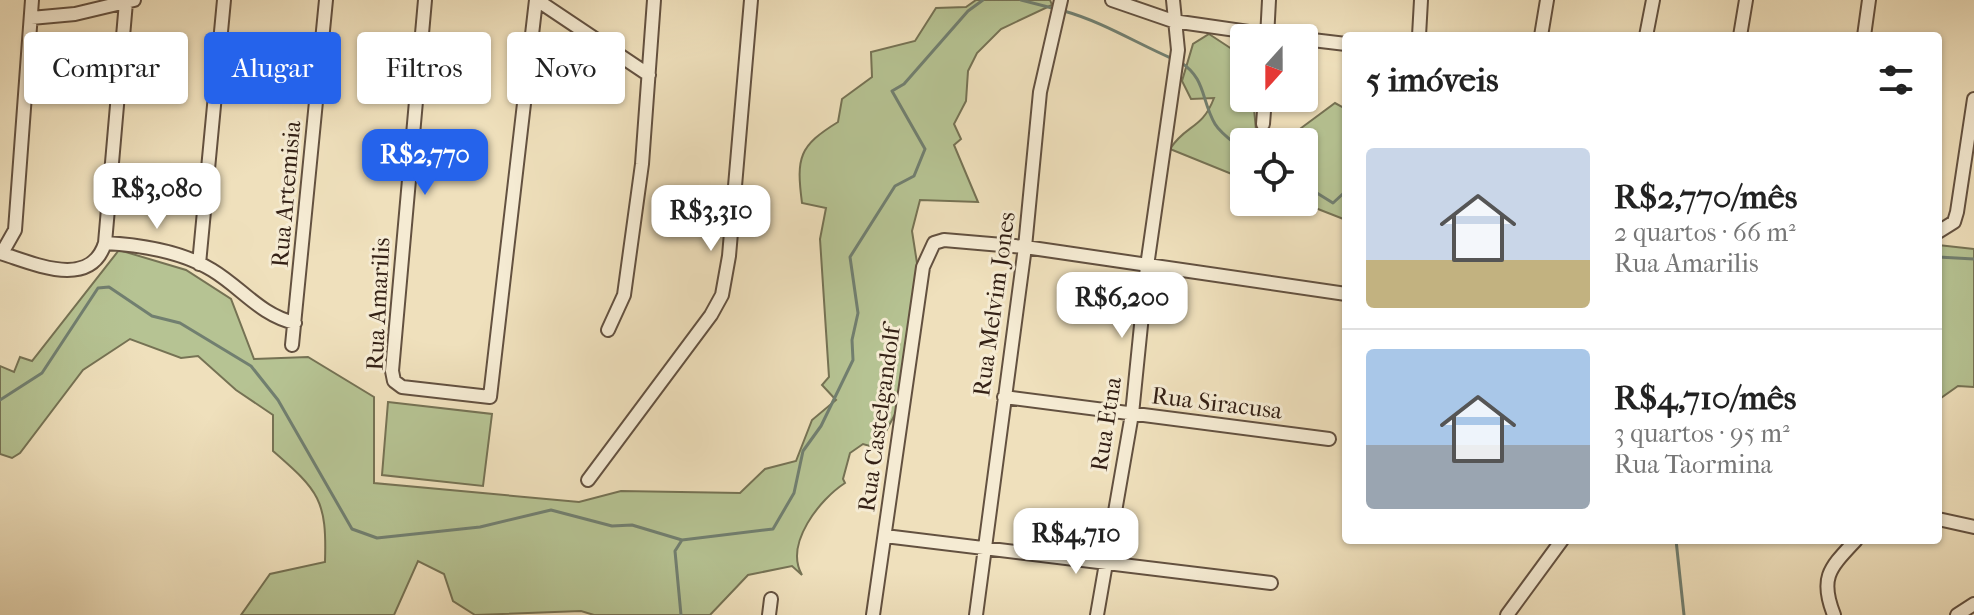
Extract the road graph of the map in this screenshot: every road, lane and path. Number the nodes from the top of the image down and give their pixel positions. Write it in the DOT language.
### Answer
graph roads {
  1 [pos="32,0"];
  2 [pos="224,0"];
  3 [pos="326,0"];
  4 [pos="425,0"];
  5 [pos="536,0"];
  6 [pos="654,0"];
  7 [pos="751,0"];
  8 [pos="1061,0"];
  9 [pos="1112,0"];
  10 [pos="1173,0"];
  11 [pos="1269,0"];
  12 [pos="1421,0"];
  13 [pos="1547,0"];
  14 [pos="1653,0"];
  15 [pos="1746,0"];
  16 [pos="1869,0"];
  17 [pos="130,1"];
  18 [pos="31,18"];
  19 [pos="1173,21"];
  20 [pos="1268,24"];
  21 [pos="1230,31"];
  22 [pos="1419,32"];
  23 [pos="1542,32"];
  24 [pos="1647,32"];
  25 [pos="1741,32"];
  26 [pos="1865,32"];
  27 [pos="1318,41"];
  28 [pos="1342,44"];
  29 [pos="649,75"];
  30 [pos="1974,99"];
  31 [pos="1264,112"];
  32 [pos="1263,124"];
  33 [pos="1971,155"];
  34 [pos="1942,230"];
  35 [pos="105,243"];
  36 [pos="1025,247"];
  37 [pos="1,253"];
  38 [pos="199,264"];
  39 [pos="1147,266"];
  40 [pos="1342,293"];
  41 [pos="295,323"];
  42 [pos="608,330"];
  43 [pos="292,345"];
  44 [pos="1004,397"];
  45 [pos="1132,414"];
  46 [pos="1329,439"];
  47 [pos="588,480"];
  48 [pos="1942,520"];
  49 [pos="1974,527"];
  50 [pos="885,536"];
  51 [pos="1559,544"];
  52 [pos="1841,544"];
  53 [pos="1852,544"];
  54 [pos="984,546"];
  55 [pos="1105,561"];
  56 [pos="1829,570"];
  57 [pos="1271,583"];
  58 [pos="771,599"];
  59 [pos="1974,604"];
  60 [pos="769,615"];
  61 [pos="873,615"];
  62 [pos="976,615"];
  63 [pos="1097,615"];
  64 [pos="1507,615"];
  65 [pos="1834,615"];
  66 [pos="1957,615"];
  1 -- 18 [label="street"];
  2 -- 38 [label="street"];
  3 -- 41 [label="street, Rua Artemisia"];
  4 -- 5 [label="street, Rua Amarilis"];
  5 -- 29 [label="street"];
  6 -- 29 [label="street"];
  7 -- 47 [label="street"];
  8 -- 36 [label="street, Rua Melvim Jones"];
  9 -- 19 [label="street"];
  10 -- 19 [label="street, Rua Etna"];
  11 -- 20 [label="street"];
  12 -- 22 [label="street"];
  13 -- 23 [label="street"];
  14 -- 24 [label="street"];
  15 -- 25 [label="street"];
  16 -- 26 [label="street"];
  17 -- 18 [label="street"];
  17 -- 35 [label="street"];
  18 -- 37 [label="street"];
  19 -- 21 [label="street"];
  19 -- 39 [label="street, Rua Etna"];
  27 -- 28 [label="street"];
  29 -- 42 [label="street"];
  30 -- 33 [label="street"];
  31 -- 32 [label="street"];
  33 -- 34 [label="street"];
  35 -- 37 [label="street"];
  35 -- 38 [label="street"];
  36 -- 39 [label="street"];
  36 -- 44 [label="street, Rua Melvim Jones"];
  36 -- 50 [label="street, Rua Castelgandolf"];
  38 -- 41 [label="street"];
  39 -- 40 [label="street"];
  39 -- 45 [label="street, Rua Etna"];
  41 -- 43 [label="street, Rua Artemisia"];
  44 -- 45 [label="street, Rua Siracusa"];
  44 -- 54 [label="street, Rua Melvim Jones"];
  45 -- 46 [label="street, Rua Siracusa"];
  45 -- 55 [label="street, Rua Etna"];
  48 -- 49 [label="street"];
  50 -- 54 [label="street"];
  50 -- 61 [label="street, Rua Castelgandolf"];
  51 -- 64 [label="street"];
  52 -- 56 [label="street"];
  53 -- 56 [label="street"];
  54 -- 55 [label="street"];
  54 -- 62 [label="street, Rua Melvim Jones"];
  55 -- 57 [label="street"];
  55 -- 63 [label="street, Rua Etna"];
  56 -- 65 [label="street"];
  58 -- 60 [label="street"];
  59 -- 66 [label="street"];
}
